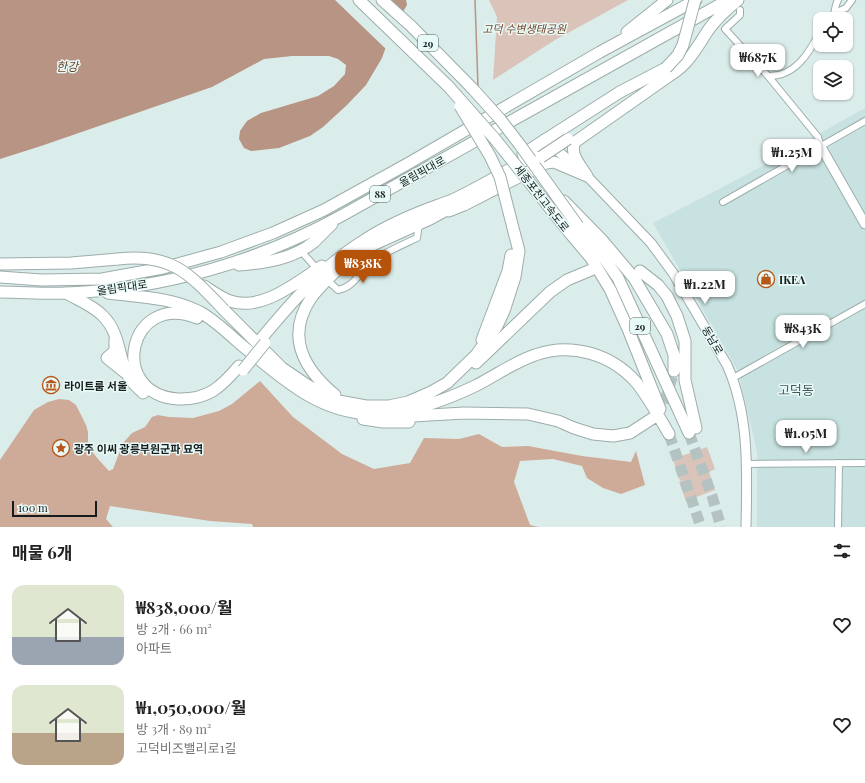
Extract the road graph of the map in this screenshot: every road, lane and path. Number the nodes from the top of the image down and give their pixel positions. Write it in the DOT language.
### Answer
graph roads {
  1 [pos="359,0"];
  2 [pos="382,0"];
  3 [pos="667,0"];
  4 [pos="696,0"];
  5 [pos="728,0"];
  6 [pos="838,0"];
  7 [pos="852,0"];
  8 [pos="739,5"];
  9 [pos="834,12"];
  10 [pos="840,12"];
  11 [pos="813,44"];
  12 [pos="600,52"];
  13 [pos="668,72"];
  14 [pos="768,76"];
  15 [pos="448,86"];
  16 [pos="865,121"];
  17 [pos="544,139"];
  18 [pos="821,147"];
  19 [pos="587,176"];
  20 [pos="723,202"];
  21 [pos="862,212"];
  22 [pos="427,214"];
  23 [pos="341,216"];
  24 [pos="419,224"];
  25 [pos="865,224"];
  26 [pos="577,226"];
  27 [pos="358,244"];
  28 [pos="300,250"];
  29 [pos="0,264"];
  30 [pos="228,265"];
  31 [pos="338,269"];
  32 [pos="591,270"];
  33 [pos="640,271"];
  34 [pos="0,277"];
  35 [pos="94,291"];
  36 [pos="0,292"];
  37 [pos="66,293"];
  38 [pos="865,304"];
  39 [pos="227,306"];
  40 [pos="222,328"];
  41 [pos="263,341"];
  42 [pos="241,368"];
  43 [pos="674,371"];
  44 [pos="733,378"];
  45 [pos="447,383"];
  46 [pos="343,406"];
  47 [pos="513,413"];
  48 [pos="373,414"];
  49 [pos="653,418"];
  50 [pos="839,463"];
  51 [pos="865,463"];
  52 [pos="747,464"];
  53 [pos="746,527"];
  54 [pos="838,527"];
  1 -- 15 [label="highway, 세종포천고속도로 / 29"];
  2 -- 26 [label="highway, 세종포천고속도로 / 29, bridge"];
  3 -- 12 [label="highway"];
  4 -- 12 [label="highway, 올림픽대로 / 88"];
  4 -- 13 [label="highway, bridge"];
  5 -- 23 [label="highway, 올림픽대로 / 88"];
  6 -- 9 [label="street"];
  7 -- 10 [label="street"];
  8 -- 13 [label="highway"];
  8 -- 14 [label="street"];
  11 -- 14 [label="street"];
  12 -- 34 [label="highway, 올림픽대로 / 88"];
  13 -- 17 [label="highway"];
  13 -- 19 [label="highway"];
  13 -- 22 [label="highway"];
  14 -- 18 [label="street"];
  15 -- 26 [label="highway, 세종포천고속도로 / 29, bridge"];
  15 -- 45 [label="highway, bridge"];
  16 -- 18 [label="street"];
  17 -- 19 [label="main road, 동남로"];
  17 -- 22 [label="highway"];
  18 -- 20 [label="street"];
  18 -- 21 [label="main road"];
  19 -- 22 [label="highway"];
  19 -- 44 [label="main road, 동남로"];
  21 -- 25 [label="main road"];
  22 -- 24 [label="highway"];
  22 -- 27 [label="highway"];
  23 -- 28 [label="highway"];
  23 -- 30 [label="highway, 올림픽대로 / 88"];
  24 -- 28 [label="street"];
  24 -- 31 [label="highway"];
  26 -- 33 [label="highway, 세종포천고속도로 / 29"];
  26 -- 43 [label="highway"];
  26 -- 48 [label="highway, 세종포천고속도로 / 29"];
  27 -- 39 [label="highway"];
  27 -- 41 [label="highway"];
  28 -- 30 [label="highway"];
  29 -- 39 [label="highway, bridge"];
  30 -- 35 [label="highway, 올림픽대로 / 88"];
  31 -- 41 [label="highway"];
  31 -- 46 [label="highway"];
  32 -- 45 [label="highway"];
  35 -- 37 [label="highway, 올림픽대로 / 88"];
  35 -- 40 [label="highway"];
  36 -- 37 [label="highway, 올림픽대로 / 88"];
  37 -- 42 [label="highway"];
  38 -- 44 [label="street"];
  39 -- 46 [label="highway"];
  40 -- 42 [label="highway"];
  40 -- 46 [label="highway"];
  41 -- 42 [label="highway, bridge"];
  44 -- 52 [label="main road, 동남로"];
  45 -- 46 [label="highway"];
  46 -- 47 [label="highway"];
  46 -- 48 [label="highway"];
  47 -- 48 [label="highway"];
  47 -- 49 [label="highway"];
  50 -- 51 [label="street"];
  50 -- 52 [label="street"];
  50 -- 54 [label="street"];
  52 -- 53 [label="main road, 동남로"];
}
